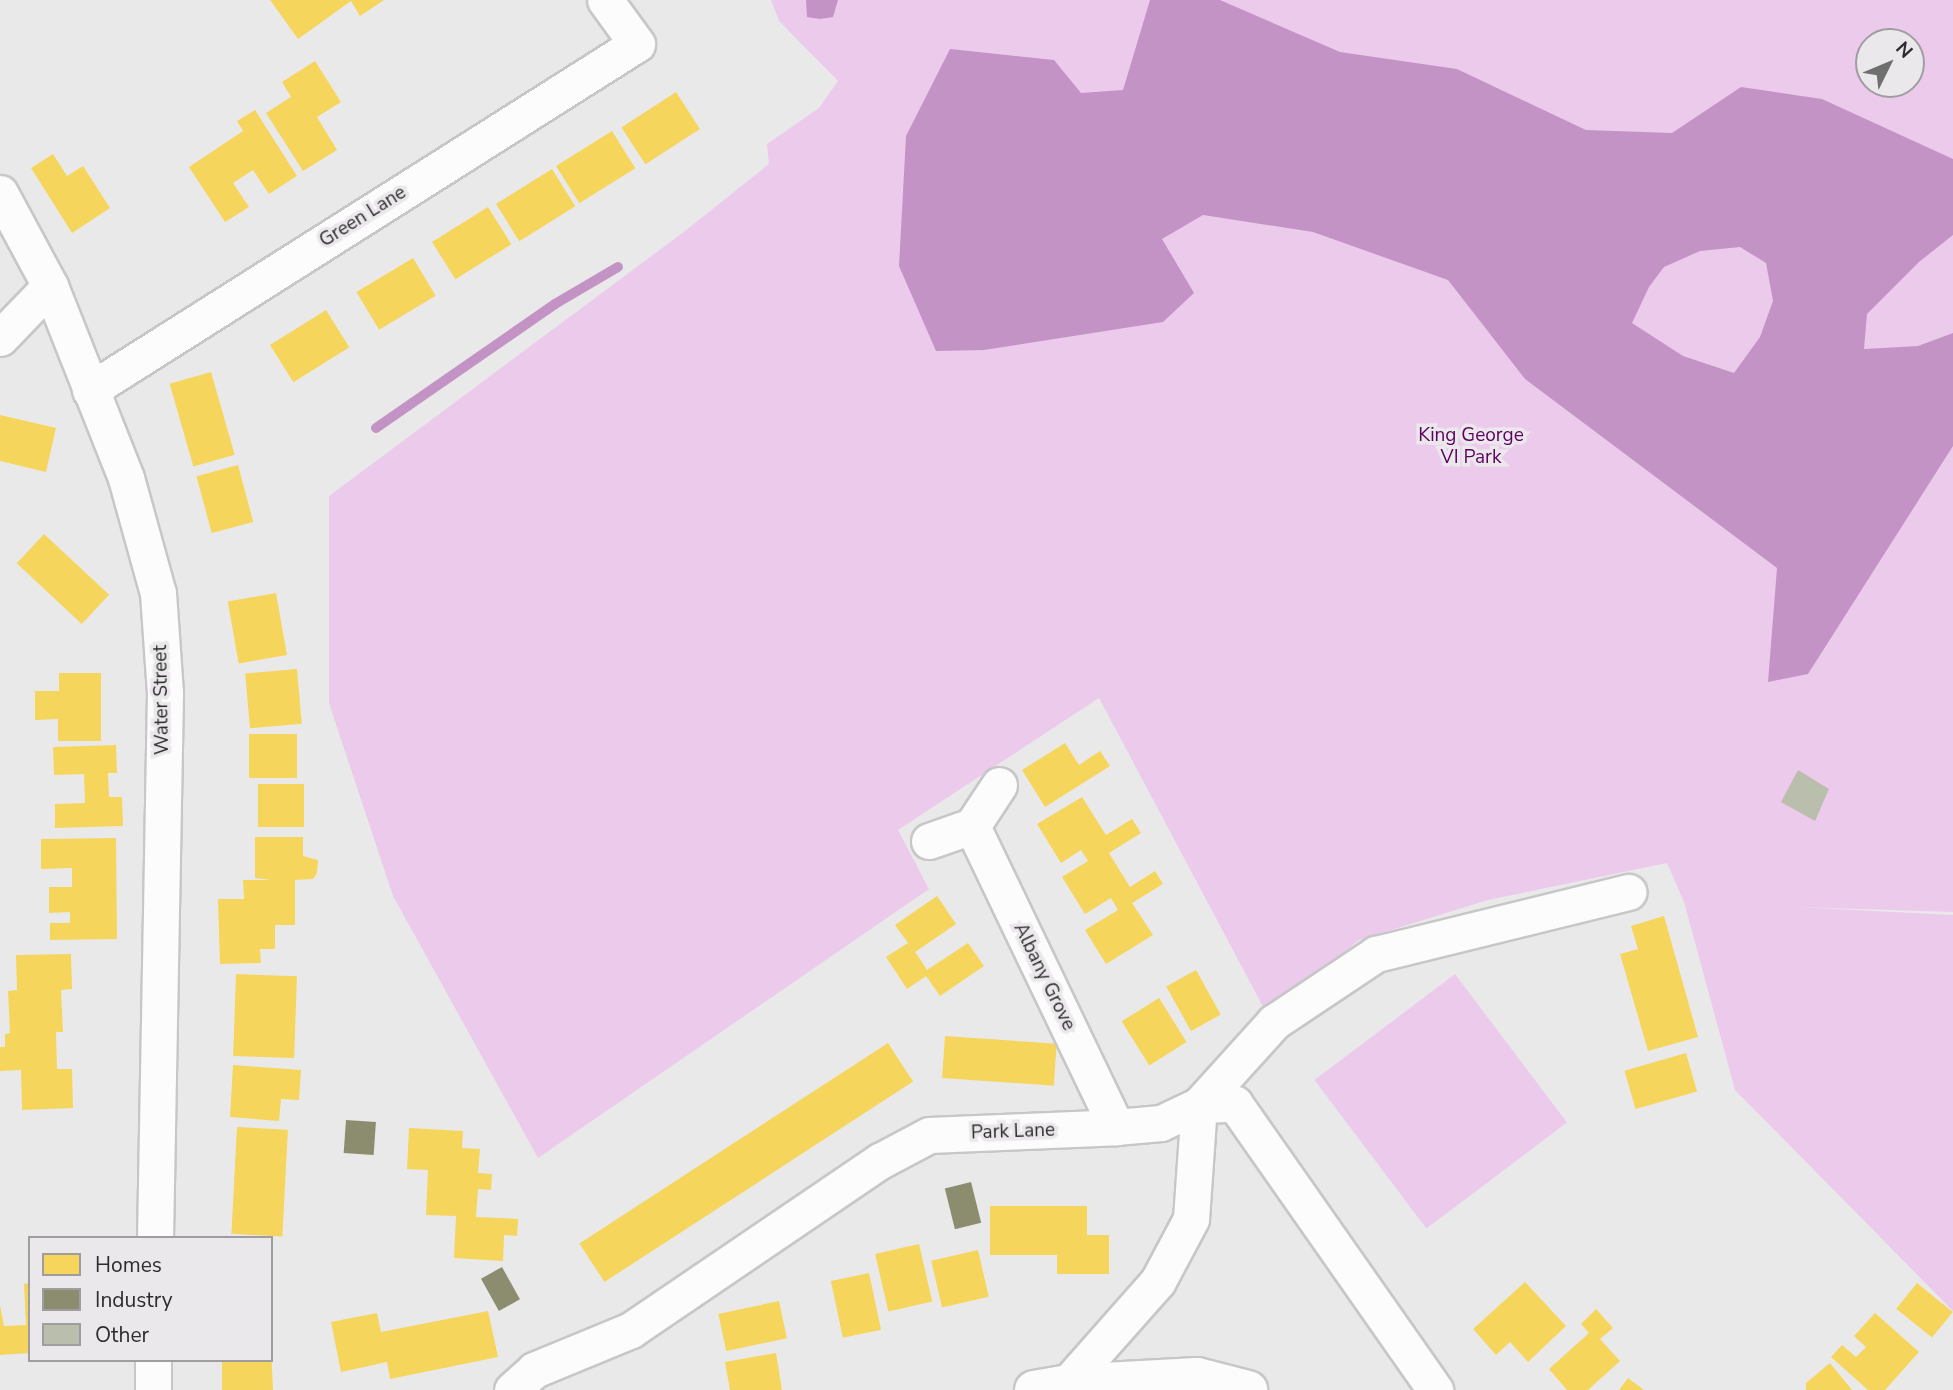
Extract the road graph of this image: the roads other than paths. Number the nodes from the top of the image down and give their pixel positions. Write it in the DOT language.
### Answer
graph roads {
  1 [pos="605,0"];
  2 [pos="0,193"];
  3 [pos="50,286"];
  4 [pos="0,338"];
  5 [pos="90,390"];
  6 [pos="999,786"];
  7 [pos="972,826"];
  8 [pos="929,841"];
  9 [pos="1628,892"];
  10 [pos="1199,1105"];
  11 [pos="1116,1128"];
  12 [pos="155,1236"];
  13 [pos="153,1362"];
  14 [pos="1196,1384"];
  15 [pos="1050,1387"];
  16 [pos="153,1390"];
  17 [pos="512,1390"];
  18 [pos="1248,1390"];
  19 [pos="1435,1390"];
  1 -- 5 [label="street, Green Lane"];
  2 -- 3 [label="street, Water Street"];
  3 -- 4 [label="street"];
  3 -- 5 [label="street, Water Street"];
  5 -- 12 [label="street, Water Street"];
  6 -- 7 [label="street"];
  7 -- 8 [label="street"];
  7 -- 11 [label="street, Albany Grove"];
  9 -- 10 [label="street"];
  10 -- 11 [label="street, Park Lane"];
  10 -- 15 [label="street"];
  10 -- 19 [label="street, Park Lane"];
  11 -- 17 [label="street, Park Lane"];
  13 -- 16 [label="street"];
  14 -- 15 [label="main road"];
  14 -- 18 [label="main road"];
}
